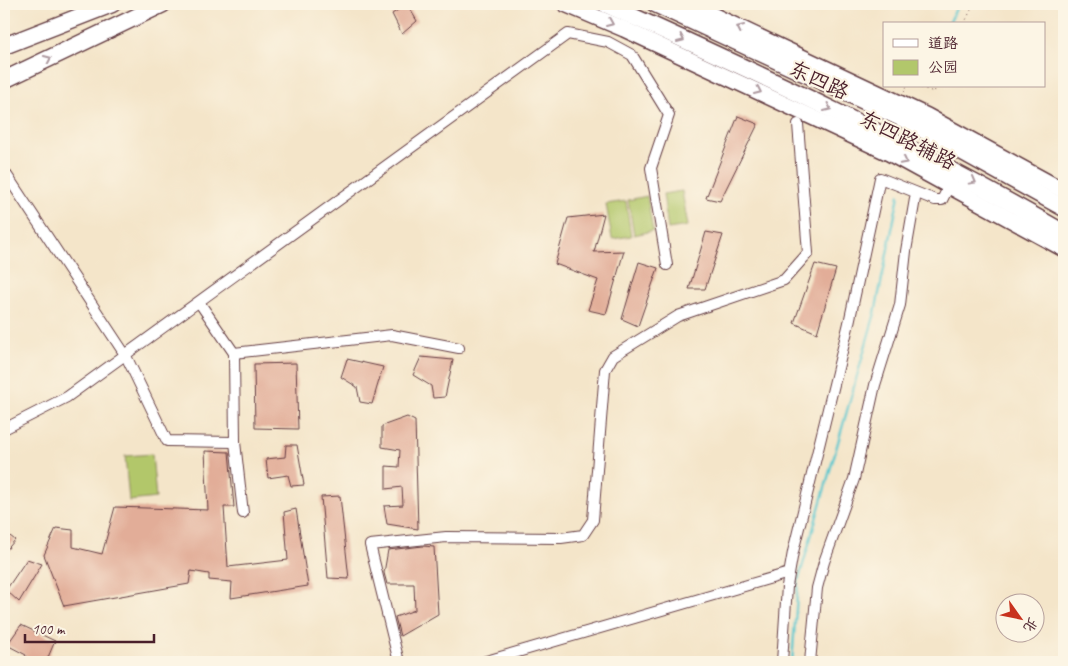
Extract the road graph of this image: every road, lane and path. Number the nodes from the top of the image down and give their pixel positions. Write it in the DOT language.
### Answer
graph roads {
  1 [pos="112,4"];
  2 [pos="163,4"];
  3 [pos="565,4"];
  4 [pos="605,4"];
  5 [pos="655,4"];
  6 [pos="689,4"];
  7 [pos="974,4"];
  8 [pos="965,22"];
  9 [pos="4,46"];
  10 [pos="4,80"];
  11 [pos="922,88"];
  12 [pos="936,88"];
  13 [pos="798,124"];
  14 [pos="4,171"];
  15 [pos="950,184"];
  16 [pos="1064,192"];
  17 [pos="916,193"];
  18 [pos="1064,208"];
  19 [pos="1064,233"];
  20 [pos="1064,249"];
  21 [pos="668,265"];
  22 [pos="199,302"];
  23 [pos="459,348"];
  24 [pos="234,352"];
  25 [pos="126,356"];
  26 [pos="4,429"];
  27 [pos="235,442"];
  28 [pos="242,513"];
  29 [pos="789,573"];
  30 [pos="399,662"];
  31 [pos="483,662"];
  32 [pos="782,662"];
  33 [pos="810,662"];
  1 -- 9 [label="main road"];
  10 -- 2 [label="main road, one-way"];
  3 -- 15 [label="main road, 东四路辅路, one-way"];
  4 -- 19 [label="main road, 东四路, one-way"];
  5 -- 18 [label="main road, 东四路"];
  16 -- 6 [label="main road, 东四路辅路, one-way"];
  7 -- 8 [label="path"];
  11 -- 12 [label="path"];
  13 -- 30 [label="street"];
  14 -- 25 [label="street"];
  15 -- 17 [label="street"];
  15 -- 20 [label="main road, 东四路辅路"];
  17 -- 29 [label="street"];
  17 -- 33 [label="street"];
  21 -- 22 [label="street"];
  22 -- 24 [label="street"];
  22 -- 25 [label="street"];
  23 -- 24 [label="street"];
  24 -- 27 [label="street"];
  25 -- 26 [label="street"];
  25 -- 27 [label="street"];
  27 -- 28 [label="street"];
  29 -- 31 [label="street"];
  29 -- 32 [label="street"];
}
